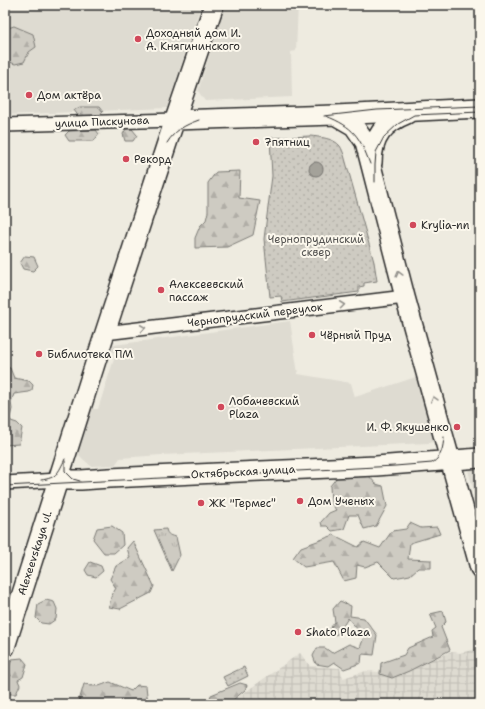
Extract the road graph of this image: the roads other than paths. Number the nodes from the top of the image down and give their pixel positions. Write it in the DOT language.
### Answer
graph roads {
  1 [pos="214,5"];
  2 [pos="480,108"];
  3 [pos="414,111"];
  4 [pos="330,115"];
  5 [pos="175,120"];
  6 [pos="5,125"];
  7 [pos="371,169"];
  8 [pos="405,297"];
  9 [pos="105,333"];
  10 [pos="480,458"];
  11 [pos="450,460"];
  12 [pos="59,480"];
  13 [pos="5,483"];
  14 [pos="480,568"];
  15 [pos="5,647"];
  1 -- 5 [label="street"];
  2 -- 3 [label="street"];
  3 -- 4 [label="street"];
  3 -- 7 [label="street"];
  4 -- 5 [label="street, улица Пискунова"];
  4 -- 7 [label="street"];
  5 -- 6 [label="street, улица Пискунова"];
  5 -- 9 [label="street, Alexeevskaya ul."];
  8 -- 7 [label="street, one-way"];
  9 -- 8 [label="street, Чернопрудский переулок, one-way"];
  11 -- 8 [label="street, one-way"];
  9 -- 12 [label="street, Alexeevskaya ul."];
  10 -- 11 [label="street, Октябрьская улица"];
  11 -- 12 [label="street, Октябрьская улица"];
  11 -- 14 [label="street"];
  12 -- 13 [label="street, Октябрьская улица"];
  12 -- 15 [label="street, Alexeevskaya ul."];
}
